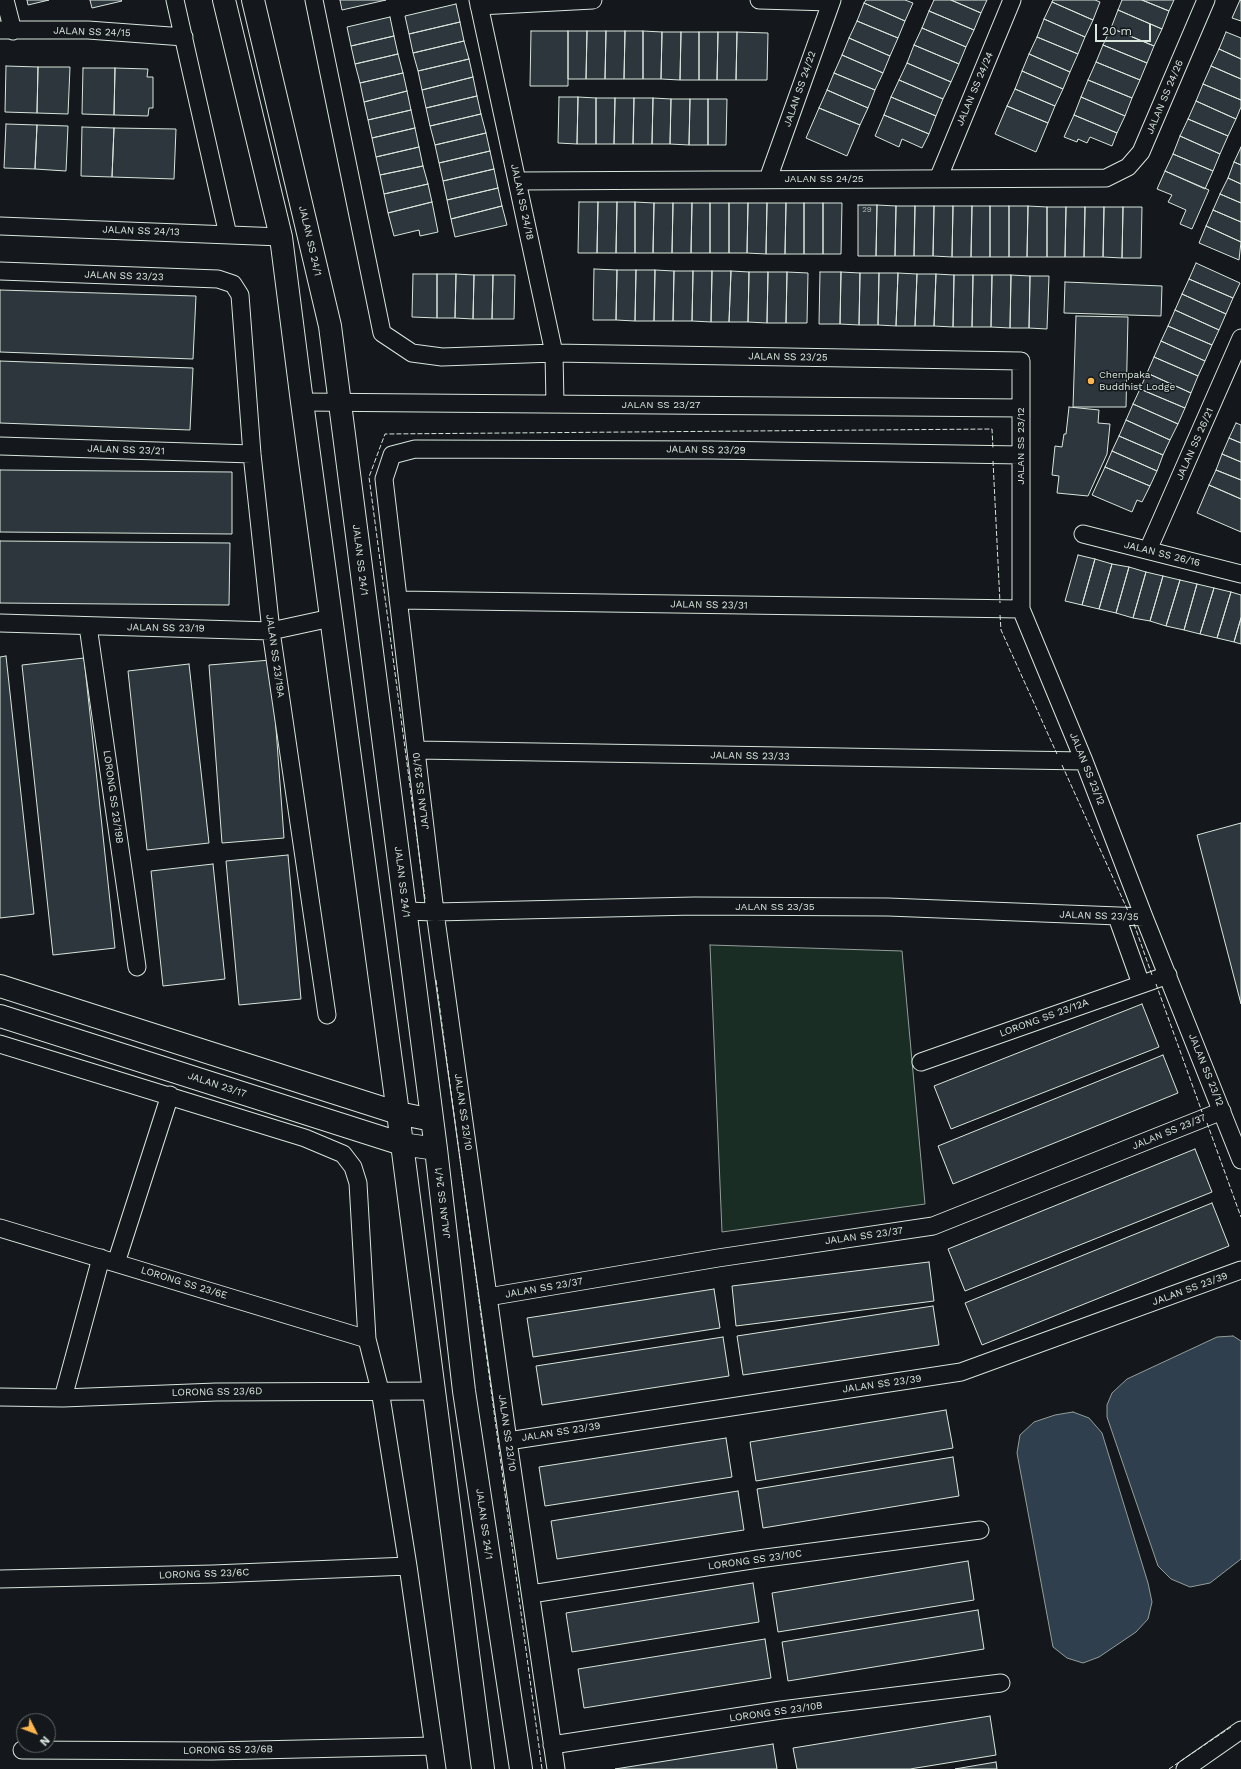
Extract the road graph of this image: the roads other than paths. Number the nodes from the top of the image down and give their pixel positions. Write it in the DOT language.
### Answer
graph roads {
  1 [pos="5,0"];
  2 [pos="175,0"];
  3 [pos="224,0"];
  4 [pos="253,0"];
  5 [pos="314,0"];
  6 [pos="593,0"];
  7 [pos="759,0"];
  8 [pos="1012,0"];
  9 [pos="1206,0"];
  10 [pos="831,1"];
  11 [pos="479,3"];
  12 [pos="6,30"];
  13 [pos="184,37"];
  14 [pos="1128,167"];
  15 [pos="938,178"];
  16 [pos="768,179"];
  17 [pos="517,181"];
  18 [pos="0,226"];
  19 [pos="228,235"];
  20 [pos="281,237"];
  21 [pos="0,271"];
  22 [pos="240,296"];
  23 [pos="1241,338"];
  24 [pos="554,354"];
  25 [pos="1021,361"];
  26 [pos="302,402"];
  27 [pos="340,403"];
  28 [pos="555,404"];
  29 [pos="1021,408"];
  30 [pos="0,446"];
  31 [pos="252,454"];
  32 [pos="392,455"];
  33 [pos="1021,455"];
  34 [pos="1083,534"];
  35 [pos="1148,550"];
  36 [pos="1241,574"];
  37 [pos="398,600"];
  38 [pos="1021,609"];
  39 [pos="331,618"];
  40 [pos="0,623"];
  41 [pos="88,626"];
  42 [pos="271,631"];
  43 [pos="416,750"];
  44 [pos="1084,761"];
  45 [pos="405,911"];
  46 [pos="435,912"];
  47 [pos="1117,917"];
  48 [pos="1144,918"];
  49 [pos="138,967"];
  50 [pos="1168,975"];
  51 [pos="1141,984"];
  52 [pos="0,986"];
  53 [pos="327,1015"];
  54 [pos="0,1016"];
  55 [pos="0,1044"];
  56 [pos="921,1062"];
  57 [pos="170,1095"];
  58 [pos="1222,1111"];
  59 [pos="398,1113"];
  60 [pos="432,1120"];
  61 [pos="402,1144"];
  62 [pos="436,1149"];
  63 [pos="1241,1160"];
  64 [pos="0,1228"];
  65 [pos="108,1260"];
  66 [pos="1241,1270"];
  67 [pos="488,1297"];
  68 [pos="367,1339"];
  69 [pos="380,1390"];
  70 [pos="434,1391"];
  71 [pos="0,1397"];
  72 [pos="63,1398"];
  73 [pos="508,1441"];
  74 [pos="980,1530"];
  75 [pos="408,1566"];
  76 [pos="0,1579"];
  77 [pos="530,1594"];
  78 [pos="1001,1683"];
  79 [pos="1239,1735"];
  80 [pos="552,1745"];
  81 [pos="434,1746"];
  82 [pos="56,1750"];
  83 [pos="437,1769"];
  84 [pos="483,1769"];
  85 [pos="521,1769"];
  86 [pos="556,1769"];
  87 [pos="1185,1769"];
  1 -- 12 [label="street"];
  2 -- 13 [label="street"];
  3 -- 20 [label="main road"];
  4 -- 27 [label="main road, JALAN SS 24/1"];
  5 -- 24 [label="street"];
  6 -- 11 [label="street"];
  7 -- 10 [label="street"];
  8 -- 15 [label="street, JALAN SS 24/24"];
  9 -- 14 [label="street, JALAN SS 24/26"];
  10 -- 16 [label="street, JALAN SS 24/22"];
  11 -- 17 [label="street, JALAN SS 24/18"];
  12 -- 13 [label="street, JALAN SS 24/15"];
  13 -- 19 [label="street"];
  14 -- 15 [label="street, JALAN SS 24/25"];
  15 -- 16 [label="street, JALAN SS 24/25"];
  16 -- 17 [label="street, JALAN SS 24/25"];
  17 -- 24 [label="street, JALAN SS 24/18"];
  18 -- 19 [label="street, JALAN SS 24/13"];
  19 -- 20 [label="street, JALAN SS 24/13"];
  20 -- 26 [label="main road"];
  21 -- 22 [label="street, JALAN SS 23/23"];
  22 -- 31 [label="street, JALAN SS 23/19A"];
  23 -- 35 [label="street, JALAN SS 26/21"];
  24 -- 25 [label="street, JALAN SS 23/25"];
  24 -- 28 [label="street, JALAN SS 24/18"];
  25 -- 29 [label="street, JALAN SS 23/12"];
  26 -- 27 [label="street, JALAN SS 23/27"];
  26 -- 39 [label="main road"];
  27 -- 28 [label="street, JALAN SS 23/27"];
  27 -- 45 [label="main road, JALAN SS 24/1"];
  28 -- 29 [label="street, JALAN SS 23/27"];
  29 -- 33 [label="street, JALAN SS 23/12"];
  30 -- 31 [label="street, JALAN SS 23/21"];
  31 -- 42 [label="street, JALAN SS 23/19A"];
  32 -- 33 [label="street, JALAN SS 23/29"];
  32 -- 37 [label="street, JALAN SS 23/10"];
  33 -- 38 [label="street, JALAN SS 23/12"];
  34 -- 35 [label="street, JALAN SS 26/16"];
  35 -- 36 [label="street, JALAN SS 26/16"];
  37 -- 38 [label="street, JALAN SS 23/31"];
  37 -- 43 [label="street, JALAN SS 23/10"];
  38 -- 44 [label="street, JALAN SS 23/12"];
  39 -- 42 [label="street, JALAN SS 23/19"];
  39 -- 59 [label="main road"];
  40 -- 41 [label="street, JALAN SS 23/19"];
  41 -- 42 [label="street, JALAN SS 23/19"];
  41 -- 49 [label="street, LORONG SS 23/19B"];
  42 -- 53 [label="street, JALAN SS 23/19A"];
  43 -- 44 [label="street, JALAN SS 23/33"];
  43 -- 46 [label="street, JALAN SS 23/10"];
  44 -- 48 [label="street, JALAN SS 23/12"];
  45 -- 46 [label="street, JALAN SS 23/35"];
  45 -- 60 [label="main road, JALAN SS 24/1"];
  46 -- 47 [label="street, JALAN SS 23/35"];
  46 -- 67 [label="street, JALAN SS 23/10"];
  47 -- 48 [label="street, JALAN SS 23/35"];
  47 -- 51 [label="street"];
  48 -- 50 [label="street, JALAN SS 23/12"];
  50 -- 51 [label="street, LORONG SS 23/12A"];
  50 -- 58 [label="street, JALAN SS 23/12"];
  51 -- 56 [label="street, LORONG SS 23/12A"];
  52 -- 59 [label="main road"];
  54 -- 61 [label="main road, JALAN 23/17"];
  55 -- 57 [label="street"];
  57 -- 65 [label="street"];
  57 -- 68 [label="street"];
  58 -- 63 [label="street, JALAN SS 23/12"];
  58 -- 67 [label="street, JALAN SS 23/37"];
  59 -- 60 [label="main road"];
  59 -- 61 [label="main road"];
  60 -- 62 [label="main road, JALAN SS 24/1"];
  61 -- 62 [label="main road, JALAN 23/17"];
  61 -- 70 [label="main road"];
  62 -- 85 [label="main road, JALAN SS 24/1"];
  64 -- 65 [label="street, LORONG SS 23/6E"];
  65 -- 68 [label="street, LORONG SS 23/6E"];
  65 -- 72 [label="street"];
  66 -- 73 [label="street, JALAN SS 23/39"];
  67 -- 73 [label="street, JALAN SS 23/10"];
  68 -- 69 [label="street"];
  69 -- 70 [label="street, LORONG SS 23/6D"];
  69 -- 72 [label="street, LORONG SS 23/6D"];
  69 -- 75 [label="street"];
  70 -- 84 [label="main road"];
  71 -- 72 [label="street, LORONG SS 23/6D"];
  73 -- 77 [label="street, JALAN SS 23/10"];
  74 -- 77 [label="street, LORONG SS 23/10C"];
  75 -- 76 [label="street, LORONG SS 23/6C"];
  75 -- 81 [label="street"];
  77 -- 80 [label="street, JALAN SS 23/10"];
  78 -- 80 [label="street, LORONG SS 23/10B"];
  79 -- 87 [label="street"];
  80 -- 86 [label="street, JALAN SS 23/10"];
  81 -- 82 [label="street, LORONG SS 23/6B"];
  81 -- 83 [label="street"];
}
